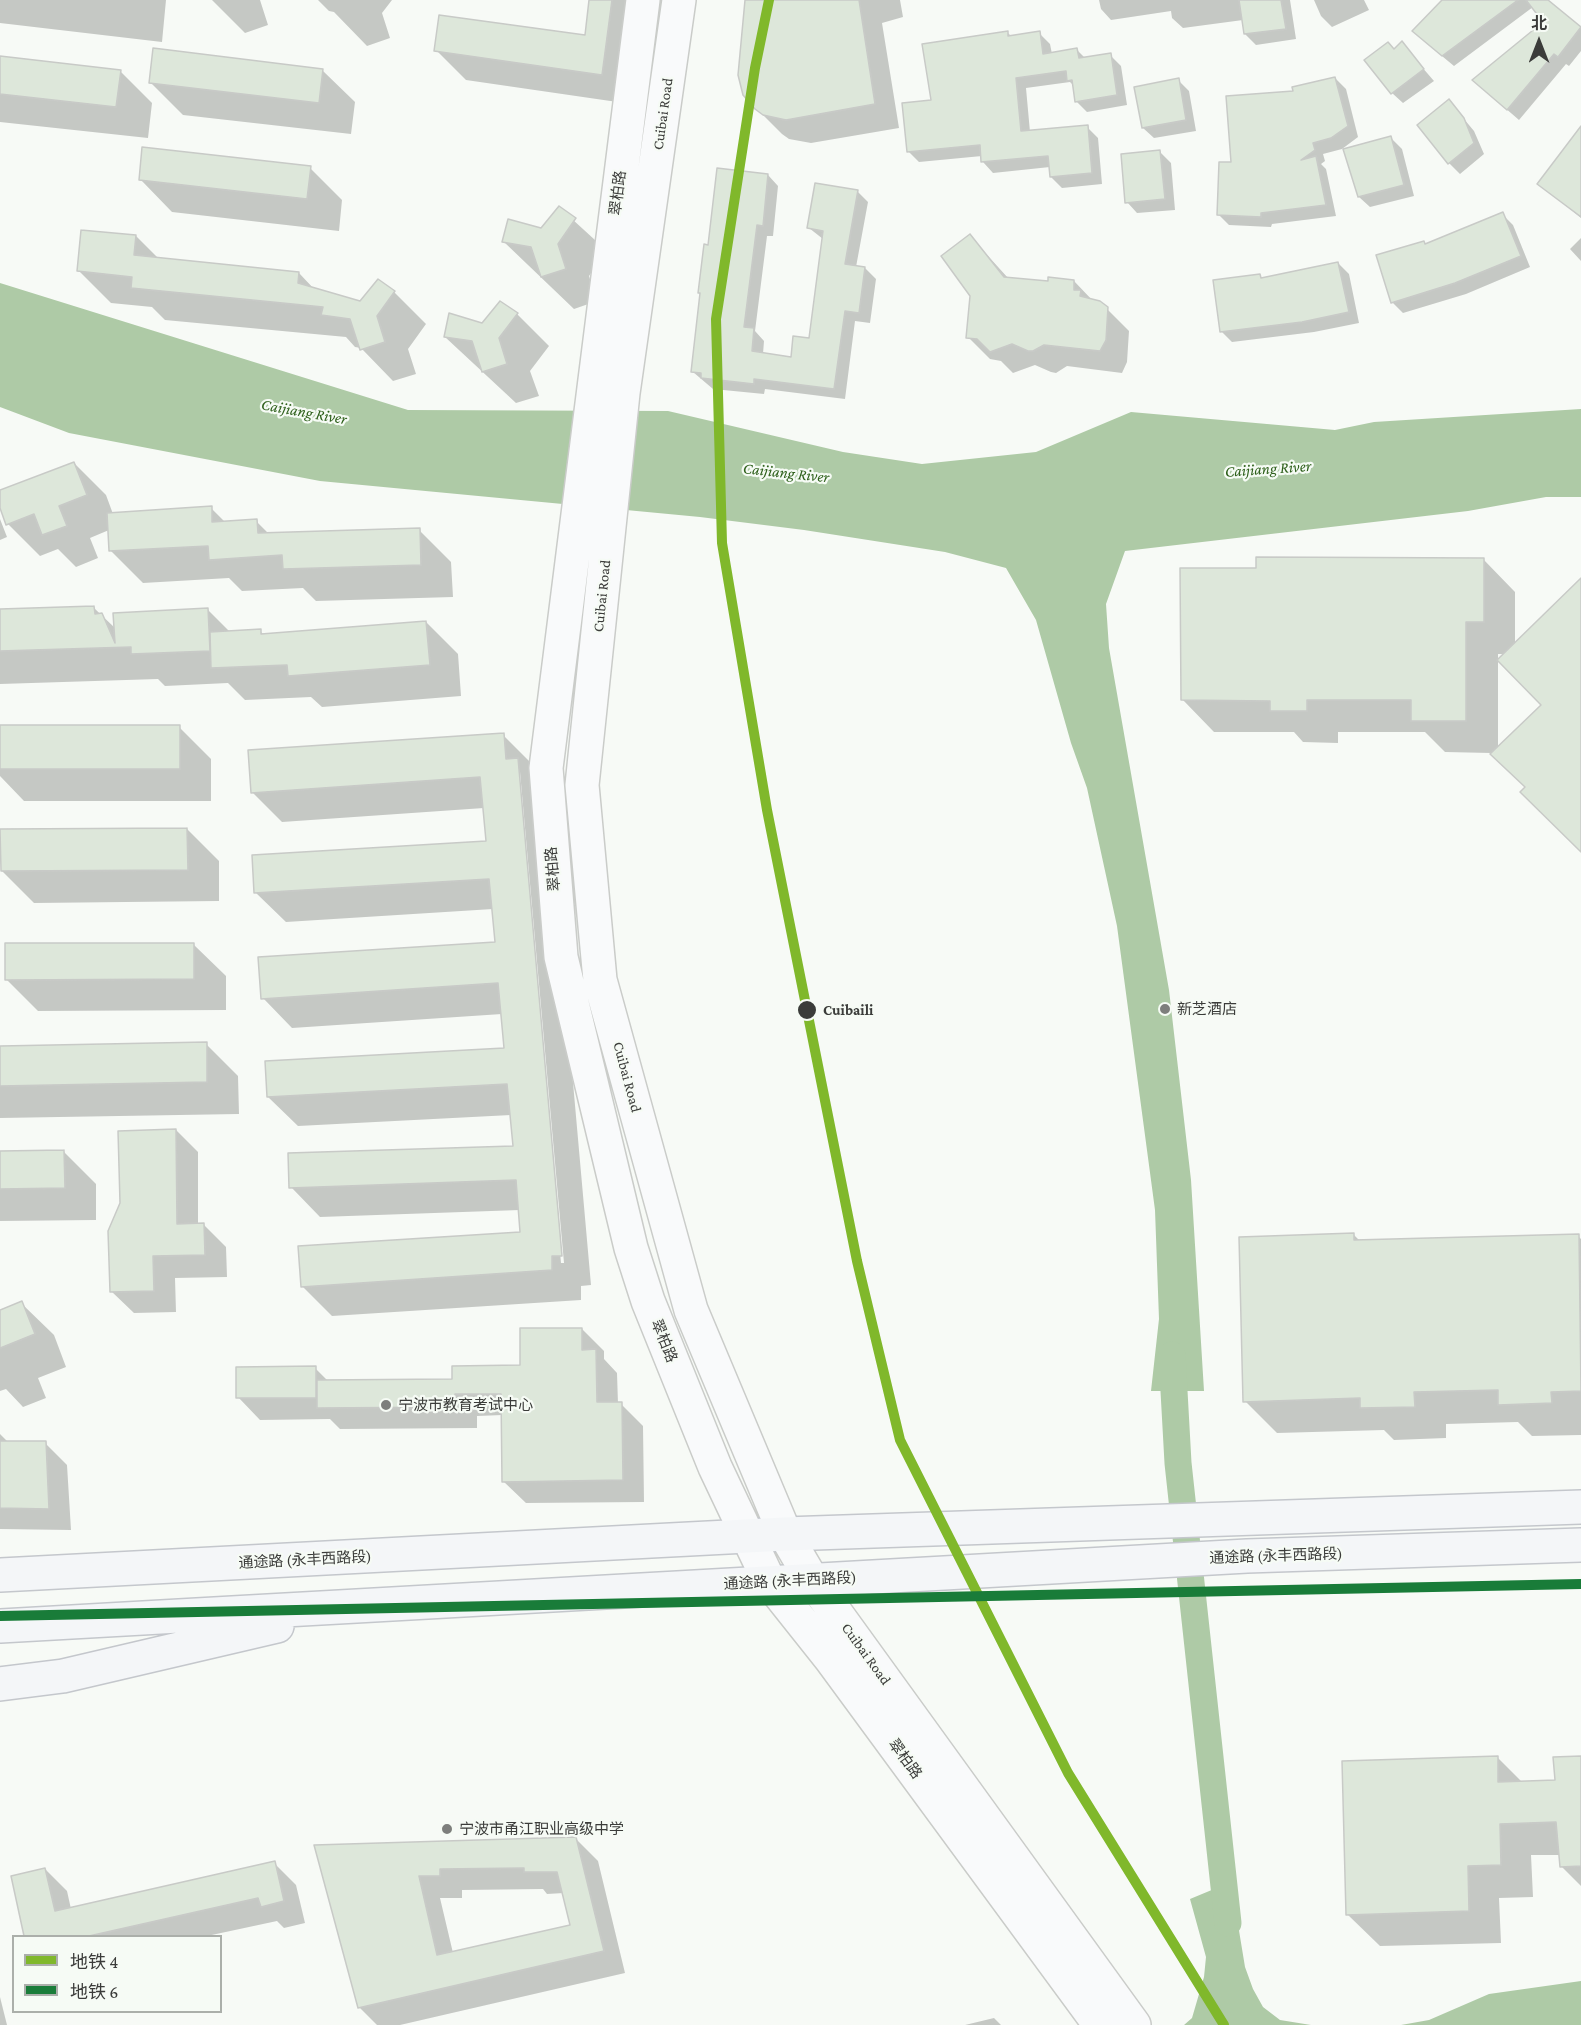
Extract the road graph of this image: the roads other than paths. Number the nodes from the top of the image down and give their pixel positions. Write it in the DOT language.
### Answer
graph roads {
  1 [pos="643,0"];
  2 [pos="679,0"];
  3 [pos="609,390"];
  4 [pos="575,542"];
  5 [pos="1581,1507"];
  6 [pos="785,1534"];
  7 [pos="748,1538"];
  8 [pos="1581,1545"];
  9 [pos="0,1575"];
  10 [pos="812,1580"];
  11 [pos="769,1581"];
  12 [pos="367,1605"];
  13 [pos="0,1626"];
  14 [pos="0,1684"];
  15 [pos="1120,2021"];
  1 -- 3 [label="main road, 翠柏路"];
  2 -- 3 [label="main road, Cuibai Road"];
  3 -- 4 [label="main road, Cuibai Road"];
  3 -- 6 [label="main road, Cuibai Road"];
  4 -- 7 [label="main road, 翠柏路"];
  5 -- 6 [label="main road, 通途路 (永丰西路段)"];
  6 -- 7 [label="main road, 通途路 (永丰西路段)"];
  6 -- 10 [label="main road, Cuibai Road"];
  7 -- 9 [label="main road, 通途路 (永丰西路段)"];
  7 -- 11 [label="main road, 翠柏路"];
  8 -- 10 [label="main road, 通途路 (永丰西路段)"];
  10 -- 11 [label="main road, 通途路 (永丰西路段)"];
  10 -- 15 [label="main road, Cuibai Road"];
  11 -- 12 [label="main road, 通途路 (永丰西路段)"];
  11 -- 15 [label="main road, 翠柏路"];
  12 -- 13 [label="main road, 通途路 (永丰西路段)"];
  12 -- 14 [label="main road"];
}
